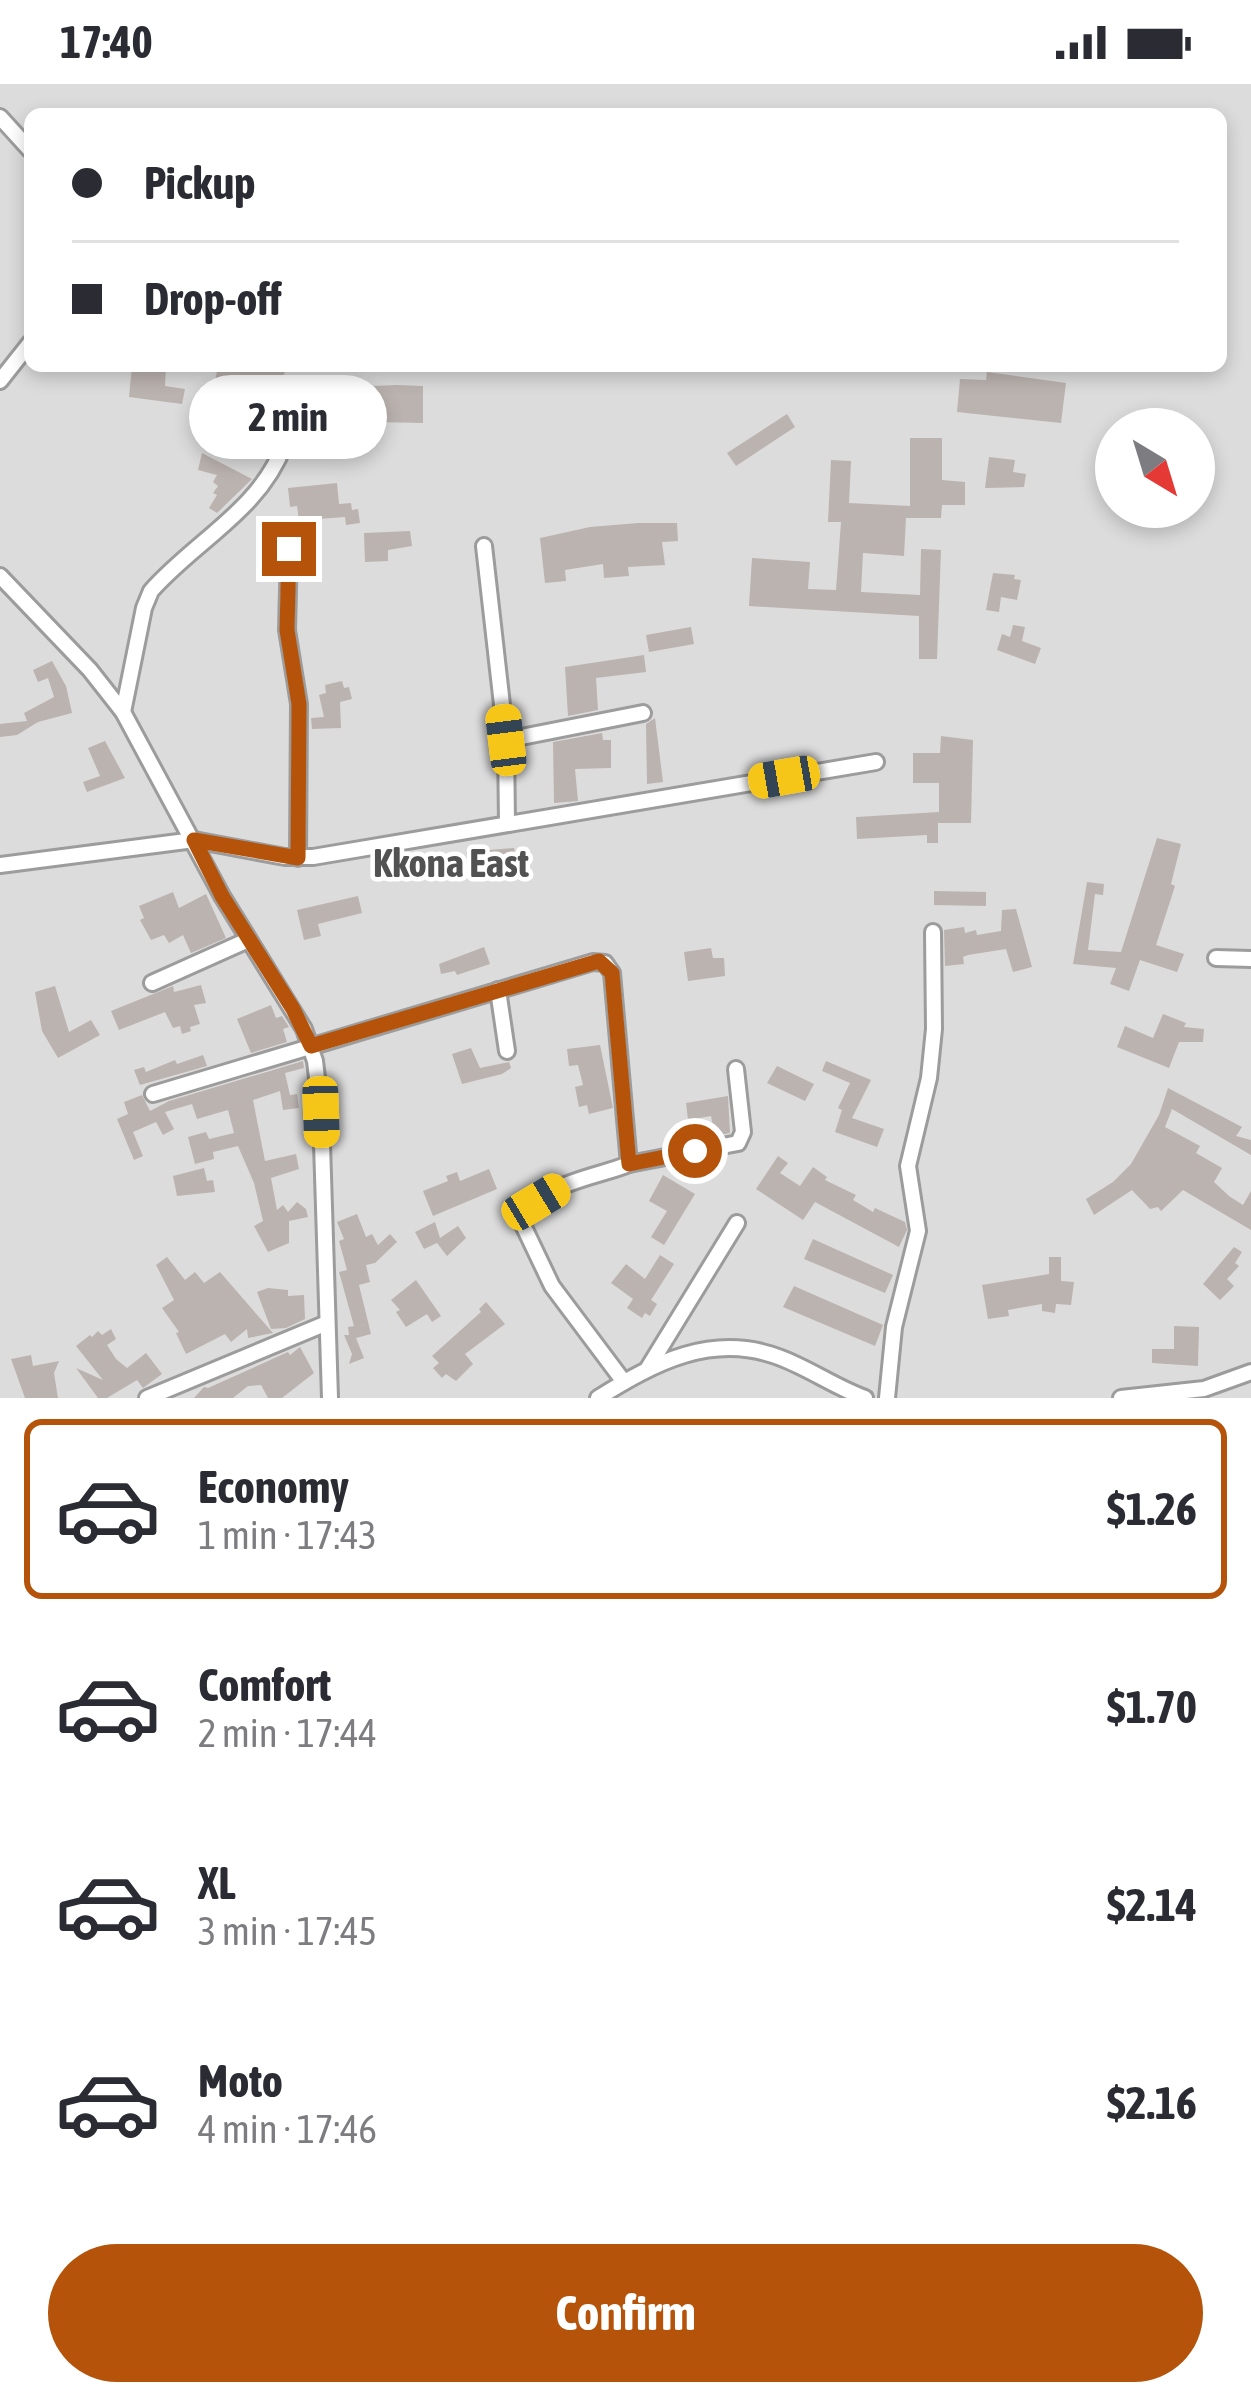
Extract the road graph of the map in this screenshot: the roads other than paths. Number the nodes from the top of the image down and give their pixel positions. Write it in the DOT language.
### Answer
graph roads {
  1 [pos="0,117"];
  2 [pos="24,143"];
  3 [pos="24,351"];
  4 [pos="0,381"];
  5 [pos="284,445"];
  6 [pos="484,546"];
  7 [pos="289,549"];
  8 [pos="0,576"];
  9 [pos="123,712"];
  10 [pos="643,713"];
  11 [pos="506,740"];
  12 [pos="876,762"];
  13 [pos="507,824"];
  14 [pos="194,840"];
  15 [pos="298,858"];
  16 [pos="0,865"];
  17 [pos="933,932"];
  18 [pos="248,940"];
  19 [pos="1216,958"];
  20 [pos="1251,958"];
  21 [pos="152,983"];
  22 [pos="498,990"];
  23 [pos="311,1046"];
  24 [pos="507,1052"];
  25 [pos="736,1070"];
  26 [pos="153,1094"];
  27 [pos="629,1164"];
  28 [pos="737,1223"];
  29 [pos="327,1323"];
  30 [pos="648,1368"];
  31 [pos="1251,1372"];
  32 [pos="624,1382"];
  33 [pos="147,1398"];
  34 [pos="331,1398"];
  35 [pos="598,1398"];
  36 [pos="865,1398"];
  37 [pos="887,1398"];
  38 [pos="1121,1398"];
  1 -- 2 [label="street"];
  3 -- 4 [label="street"];
  5 -- 9 [label="street"];
  6 -- 11 [label="street"];
  7 -- 15 [label="street"];
  8 -- 9 [label="street"];
  9 -- 14 [label="street"];
  10 -- 11 [label="street"];
  11 -- 13 [label="street"];
  12 -- 13 [label="street"];
  13 -- 15 [label="street"];
  14 -- 15 [label="street"];
  14 -- 16 [label="street"];
  14 -- 18 [label="street"];
  17 -- 37 [label="street"];
  18 -- 21 [label="street"];
  18 -- 23 [label="street"];
  19 -- 20 [label="street"];
  22 -- 23 [label="street"];
  22 -- 24 [label="street"];
  22 -- 27 [label="street"];
  23 -- 26 [label="street"];
  23 -- 29 [label="street"];
  25 -- 27 [label="street"];
  27 -- 32 [label="street"];
  28 -- 30 [label="street"];
  29 -- 33 [label="street"];
  29 -- 34 [label="street"];
  30 -- 32 [label="street"];
  30 -- 36 [label="street"];
  31 -- 38 [label="street"];
  32 -- 35 [label="street"];
}
